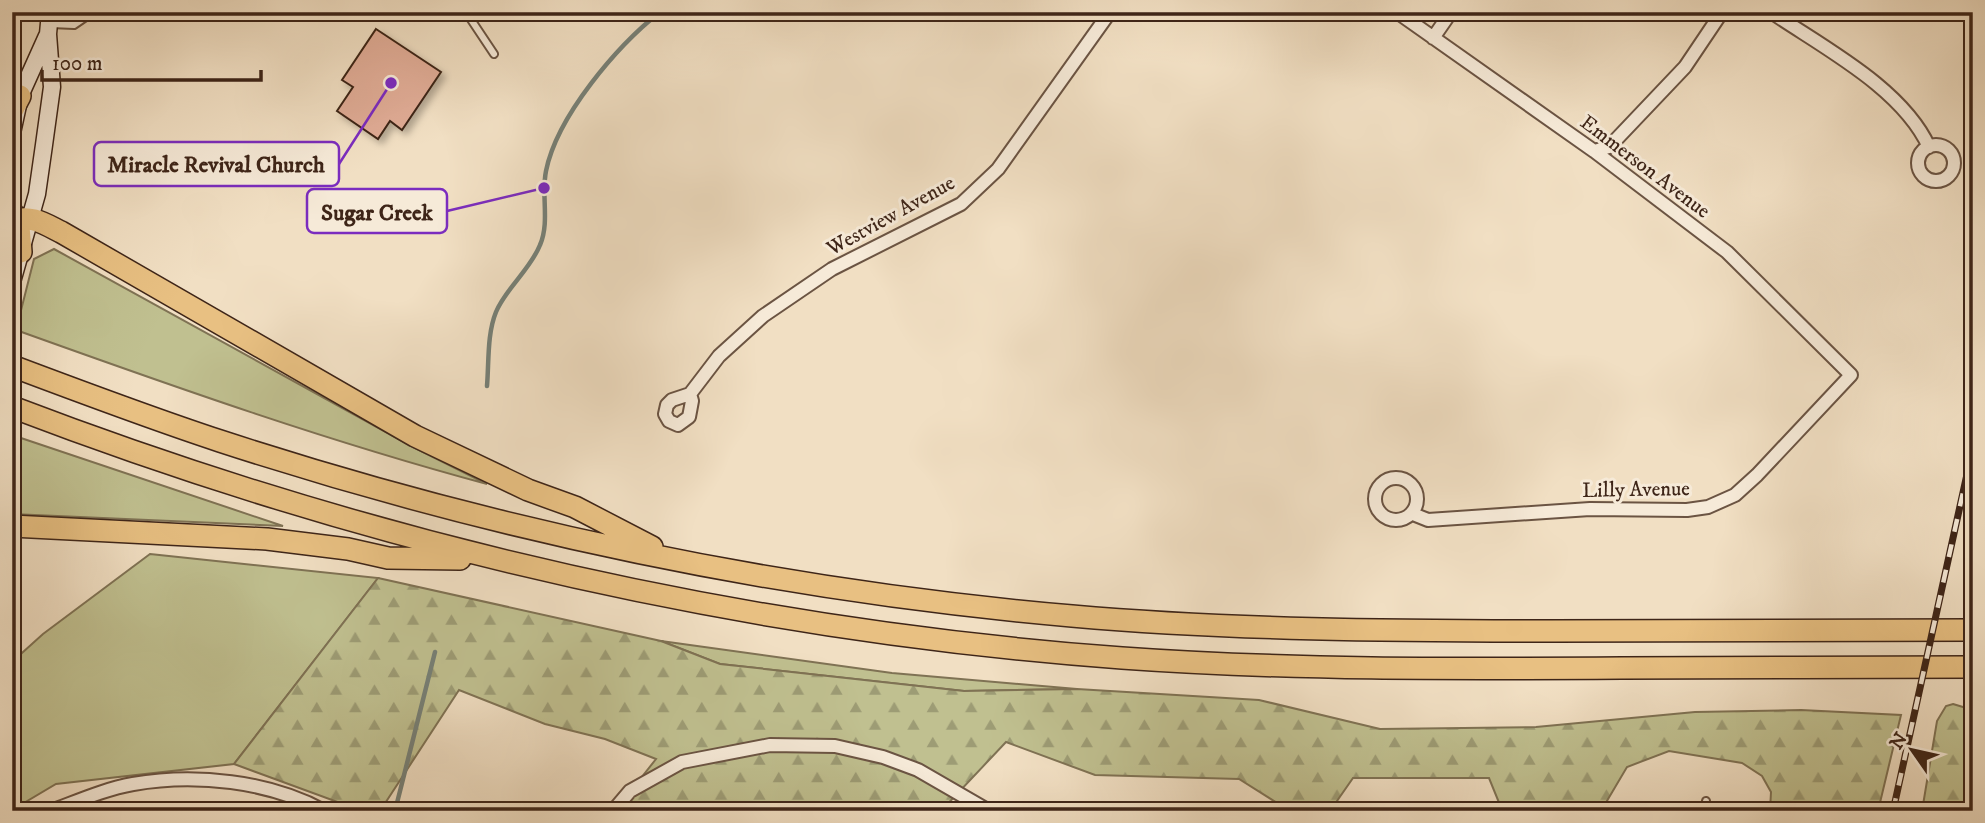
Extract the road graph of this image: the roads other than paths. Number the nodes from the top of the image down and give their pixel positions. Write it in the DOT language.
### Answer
graph roads {
  1 [pos="93,12"];
  2 [pos="466,12"];
  3 [pos="1110,12"];
  4 [pos="1396,12"];
  5 [pos="1451,12"];
  6 [pos="1722,12"];
  7 [pos="1771,12"];
  8 [pos="49,24"];
  9 [pos="1433,38"];
  10 [pos="494,54"];
  11 [pos="16,103"];
  12 [pos="12,134"];
  13 [pos="1928,146"];
  14 [pos="1594,151"];
  15 [pos="18,218"];
  16 [pos="21,252"];
  17 [pos="12,282"];
  18 [pos="12,366"];
  19 [pos="1851,375"];
  20 [pos="690,394"];
  21 [pos="12,407"];
  22 [pos="1413,514"];
  23 [pos="12,526"];
  24 [pos="497,560"];
  25 [pos="676,560"];
  26 [pos="1973,630"];
  27 [pos="1973,667"];
  28 [pos="1706,801"];
  29 [pos="51,811"];
  30 [pos="324,811"];
  31 [pos="613,811"];
  32 [pos="989,811"];
  33 [pos="1704,811"];
  1 -- 8 [label="lane"];
  2 -- 10 [label="lane"];
  3 -- 20 [label="street, Westview Avenue"];
  4 -- 9 [label="street, Emmerson Avenue"];
  5 -- 9 [label="street"];
  6 -- 14 [label="street"];
  7 -- 13 [label="street"];
  8 -- 11 [label="main road"];
  8 -- 15 [label="main road"];
  9 -- 14 [label="street, Emmerson Avenue"];
  11 -- 12 [label="main road"];
  14 -- 19 [label="street, Emmerson Avenue"];
  15 -- 16 [label="highway"];
  15 -- 25 [label="highway"];
  16 -- 17 [label="main road"];
  18 -- 25 [label="highway"];
  19 -- 22 [label="street, Lilly Avenue"];
  21 -- 24 [label="highway"];
  23 -- 24 [label="highway"];
  24 -- 27 [label="highway"];
  25 -- 26 [label="highway"];
  28 -- 33 [label="lane"];
  29 -- 30 [label="street"];
  31 -- 32 [label="street"];
}
